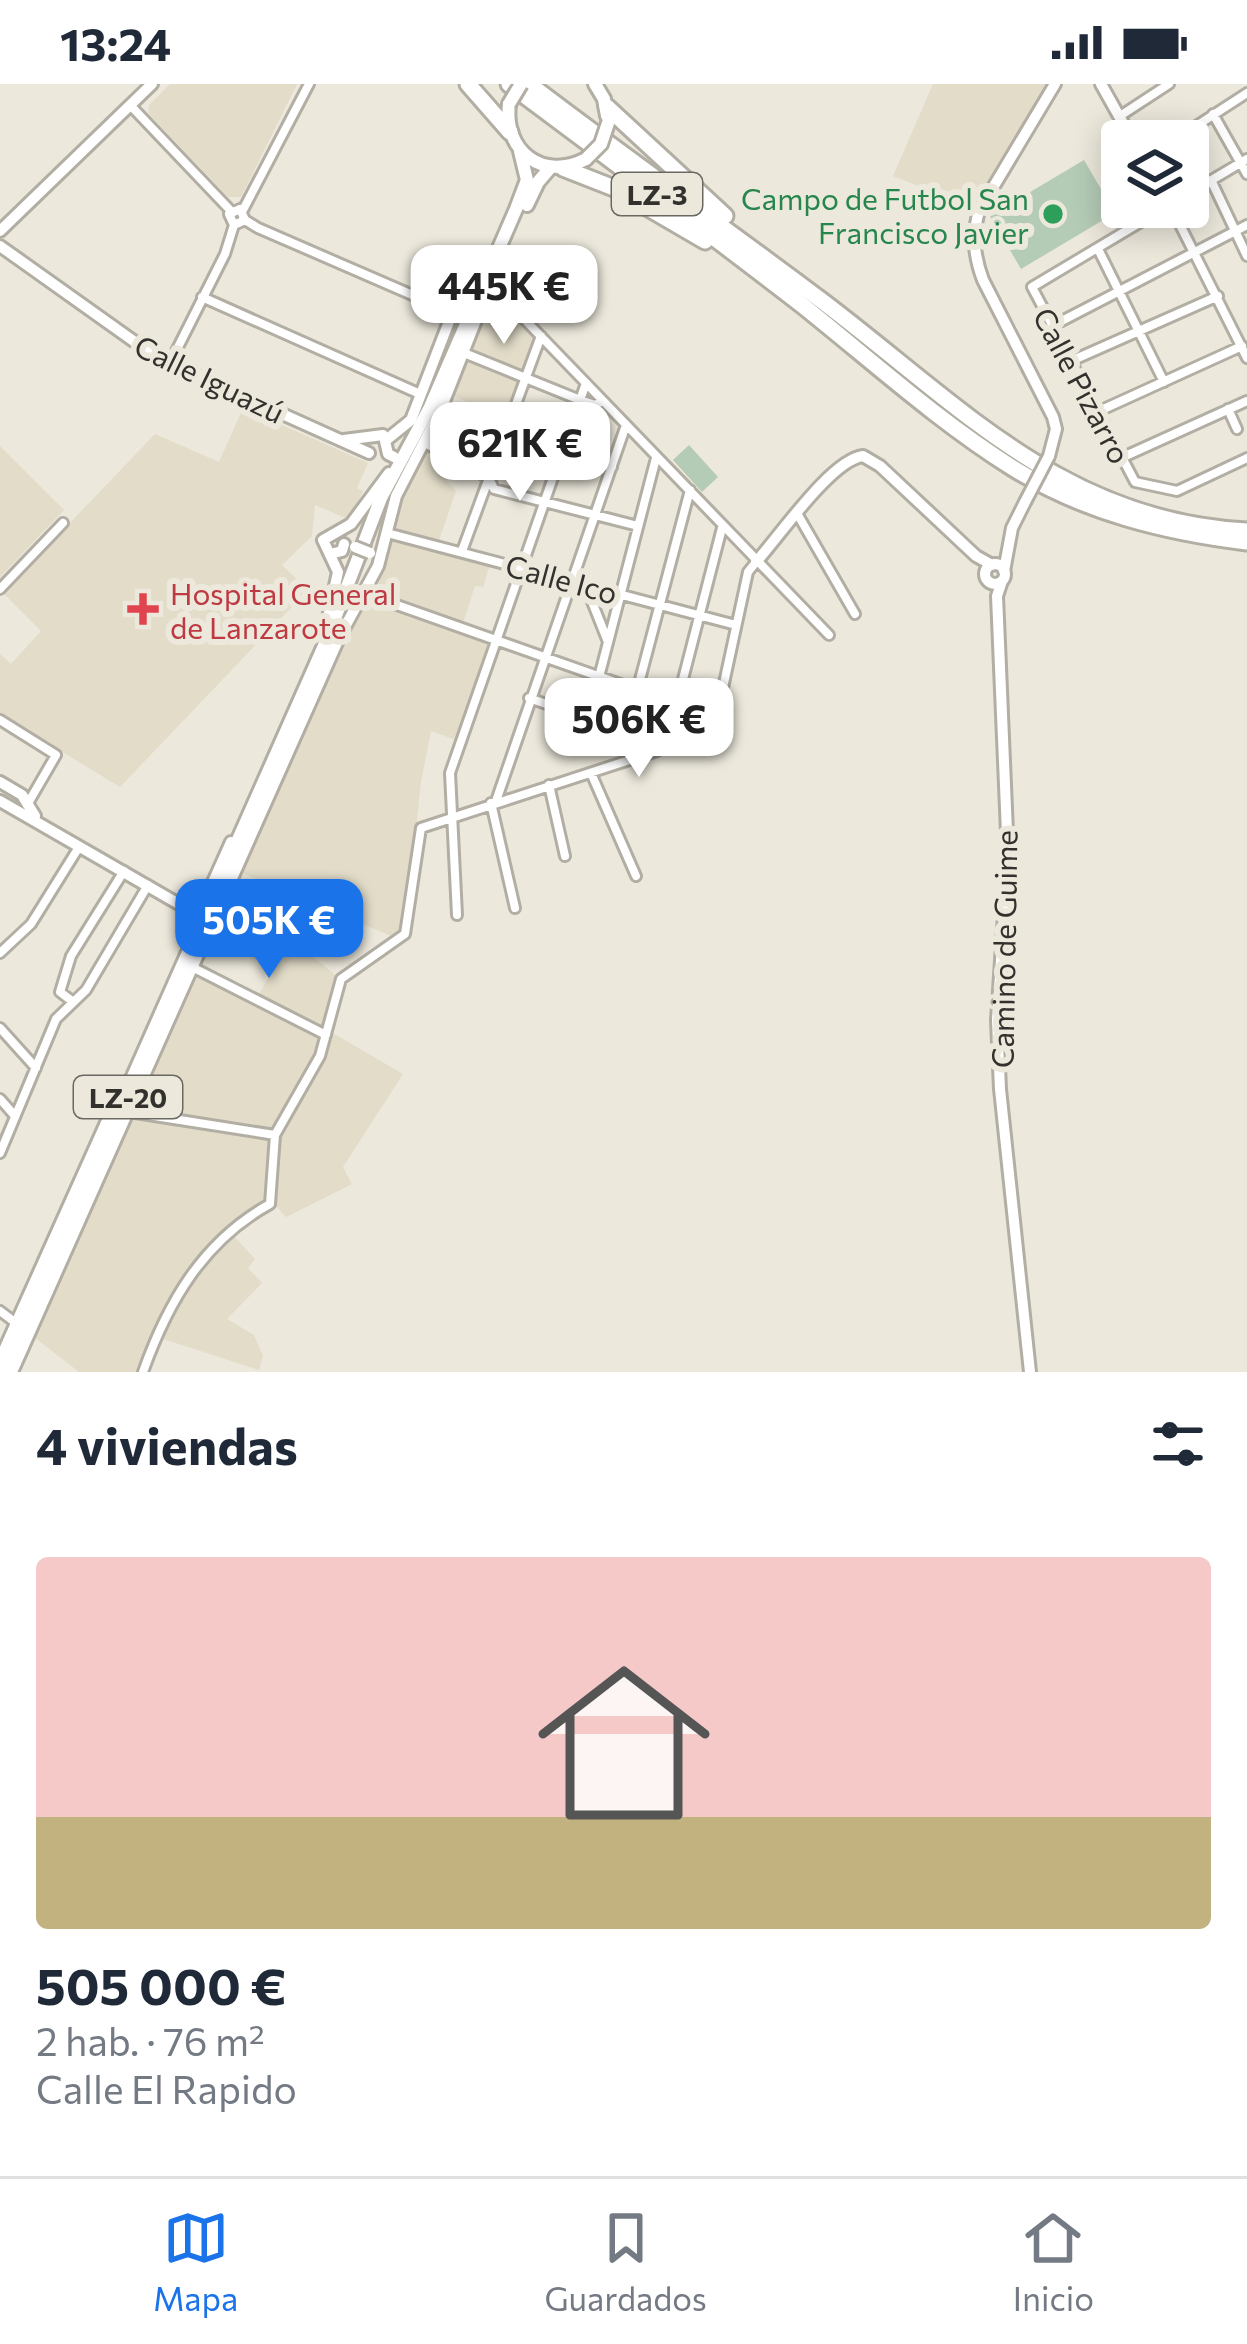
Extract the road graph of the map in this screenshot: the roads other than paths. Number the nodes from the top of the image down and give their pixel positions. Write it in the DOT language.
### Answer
graph roads {
  1 [pos="152,84"];
  2 [pos="309,84"];
  3 [pos="468,84"];
  4 [pos="509,84"];
  5 [pos="525,84"];
  6 [pos="595,84"];
  7 [pos="1055,84"];
  8 [pos="1101,84"];
  9 [pos="1169,84"];
  10 [pos="1247,93"];
  11 [pos="131,106"];
  12 [pos="1214,113"];
  13 [pos="607,115"];
  14 [pos="1120,116"];
  15 [pos="1122,120"];
  16 [pos="1204,120"];
  17 [pos="510,132"];
  18 [pos="520,151"];
  19 [pos="1244,161"];
  20 [pos="556,168"];
  21 [pos="1247,174"];
  22 [pos="1211,180"];
  23 [pos="231,211"];
  24 [pos="244,215"];
  25 [pos="234,225"];
  26 [pos="1247,225"];
  27 [pos="1132,228"];
  28 [pos="1180,228"];
  29 [pos="1235,231"];
  30 [pos="0,232"];
  31 [pos="0,245"];
  32 [pos="1097,248"];
  33 [pos="1194,253"];
  34 [pos="1247,256"];
  35 [pos="493,273"];
  36 [pos="475,288"];
  37 [pos="1119,292"];
  38 [pos="1218,296"];
  39 [pos="202,297"];
  40 [pos="482,305"];
  41 [pos="802,306"];
  42 [pos="836,312"];
  43 [pos="466,323"];
  44 [pos="1052,326"];
  45 [pos="1140,334"];
  46 [pos="541,336"];
  47 [pos="1241,346"];
  48 [pos="464,352"];
  49 [pos="1247,358"];
  50 [pos="1071,362"];
  51 [pos="170,363"];
  52 [pos="525,379"];
  53 [pos="1164,382"];
  54 [pos="586,383"];
  55 [pos="912,383"];
  56 [pos="419,398"];
  57 [pos="932,399"];
  58 [pos="580,400"];
  59 [pos="603,401"];
  60 [pos="1247,401"];
  61 [pos="1228,410"];
  62 [pos="1097,412"];
  63 [pos="626,425"];
  64 [pos="1237,429"];
  65 [pos="384,439"];
  66 [pos="341,441"];
  67 [pos="425,443"];
  68 [pos="562,453"];
  69 [pos="371,454"];
  70 [pos="397,455"];
  71 [pos="656,457"];
  72 [pos="1121,458"];
  73 [pos="1247,458"];
  74 [pos="611,466"];
  75 [pos="489,478"];
  76 [pos="383,481"];
  77 [pos="690,490"];
  78 [pos="544,501"];
  79 [pos="594,514"];
  80 [pos="797,515"];
  81 [pos="63,523"];
  82 [pos="638,526"];
  83 [pos="722,526"];
  84 [pos="1247,531"];
  85 [pos="387,532"];
  86 [pos="345,542"];
  87 [pos="1247,542"];
  88 [pos="462,551"];
  89 [pos="330,554"];
  90 [pos="376,554"];
  91 [pos="756,562"];
  92 [pos="521,568"];
  93 [pos="994,573"];
  94 [pos="571,580"];
  95 [pos="585,584"];
  96 [pos="0,589"];
  97 [pos="363,593"];
  98 [pos="622,593"];
  99 [pos="660,604"];
  100 [pos="856,614"];
  101 [pos="699,616"];
  102 [pos="736,625"];
  103 [pos="829,635"];
  104 [pos="496,639"];
  105 [pos="608,644"];
  106 [pos="544,657"];
  107 [pos="599,677"];
  108 [pos="637,691"];
  109 [pos="529,698"];
  110 [pos="678,704"];
  111 [pos="0,720"];
  112 [pos="666,745"];
  113 [pos="591,772"];
  114 [pos="0,782"];
  115 [pos="549,785"];
  116 [pos="0,800"];
  117 [pos="493,803"];
  118 [pos="24,807"];
  119 [pos="35,816"];
  120 [pos="452,817"];
  121 [pos="52,829"];
  122 [pos="80,845"];
  123 [pos="565,856"];
  124 [pos="124,872"];
  125 [pos="636,876"];
  126 [pos="148,885"];
  127 [pos="211,886"];
  128 [pos="173,899"];
  129 [pos="515,908"];
  130 [pos="198,915"];
  131 [pos="457,915"];
  132 [pos="0,953"];
  133 [pos="192,967"];
  134 [pos="72,1001"];
  135 [pos="0,1028"];
  136 [pos="326,1035"];
  137 [pos="149,1039"];
  138 [pos="35,1068"];
  139 [pos="123,1088"];
  140 [pos="0,1099"];
  141 [pos="127,1112"];
  142 [pos="15,1116"];
  143 [pos="108,1132"];
  144 [pos="275,1135"];
  145 [pos="0,1153"];
  146 [pos="0,1312"];
  147 [pos="16,1323"];
  148 [pos="0,1359"];
  149 [pos="6,1372"];
  150 [pos="143,1372"];
  151 [pos="1030,1372"];
  1 -- 11 [label="street"];
  2 -- 24 [label="street"];
  3 -- 17 [label="highway"];
  4 -- 41 [label="highway, LZ-3"];
  5 -- 17 [label="main road, bridge"];
  5 -- 42 [label="highway, LZ-3"];
  6 -- 13 [label="main road"];
  7 -- 93 [label="street, bridge"];
  8 -- 14 [label="street"];
  9 -- 14 [label="street"];
  10 -- 12 [label="street"];
  11 -- 23 [label="street"];
  11 -- 30 [label="street"];
  12 -- 16 [label="street"];
  12 -- 19 [label="street"];
  13 -- 20 [label="main road, bridge"];
  13 -- 42 [label="highway, LZ-3"];
  14 -- 15 [label="street"];
  17 -- 18 [label="main road"];
  18 -- 20 [label="main road"];
  18 -- 35 [label="main road, LZ-20"];
  19 -- 21 [label="street"];
  19 -- 22 [label="street"];
  20 -- 35 [label="main road, LZ-20"];
  20 -- 41 [label="highway, LZ-3"];
  22 -- 29 [label="street"];
  23 -- 24 [label="street"];
  23 -- 25 [label="street"];
  24 -- 25 [label="street"];
  24 -- 36 [label="street"];
  25 -- 39 [label="street"];
  26 -- 29 [label="street"];
  27 -- 32 [label="street"];
  28 -- 33 [label="street"];
  29 -- 33 [label="street"];
  29 -- 34 [label="street"];
  30 -- 31 [label="street"];
  31 -- 51 [label="street, Calle Iguazú"];
  32 -- 37 [label="street"];
  32 -- 44 [label="street, Calle Pizarro"];
  33 -- 37 [label="street"];
  33 -- 38 [label="street"];
  35 -- 36 [label="main road"];
  35 -- 40 [label="main road, LZ-20"];
  35 -- 43 [label="main road, LZ-20"];
  35 -- 46 [label="street"];
  36 -- 56 [label="street"];
  37 -- 44 [label="street"];
  37 -- 45 [label="street"];
  38 -- 45 [label="street"];
  38 -- 47 [label="street"];
  39 -- 51 [label="street"];
  39 -- 56 [label="street"];
  40 -- 48 [label="street"];
  40 -- 149 [label="main road, LZ-20"];
  41 -- 55 [label="highway, LZ-3"];
  42 -- 55 [label="highway, LZ-3"];
  43 -- 70 [label="street"];
  43 -- 137 [label="main road, LZ-20"];
  44 -- 50 [label="street, Calle Pizarro"];
  45 -- 50 [label="street"];
  45 -- 53 [label="street"];
  46 -- 52 [label="street"];
  46 -- 54 [label="street"];
  47 -- 49 [label="street"];
  47 -- 53 [label="street"];
  48 -- 52 [label="street"];
  48 -- 67 [label="street"];
  50 -- 62 [label="street, Calle Pizarro"];
  51 -- 66 [label="street, Calle Iguazú"];
  52 -- 58 [label="street"];
  52 -- 75 [label="street"];
  53 -- 62 [label="street"];
  54 -- 58 [label="street"];
  54 -- 59 [label="street"];
  55 -- 57 [label="highway, LZ-3"];
  56 -- 65 [label="street"];
  57 -- 84 [label="highway, LZ-3"];
  57 -- 87 [label="highway, LZ-3"];
  58 -- 59 [label="street"];
  58 -- 68 [label="street"];
  59 -- 63 [label="street"];
  60 -- 61 [label="street"];
  61 -- 64 [label="street"];
  61 -- 72 [label="street"];
  62 -- 72 [label="street, Calle Pizarro"];
  63 -- 71 [label="street"];
  63 -- 74 [label="street"];
  65 -- 66 [label="street"];
  65 -- 69 [label="street"];
  65 -- 70 [label="street"];
  66 -- 69 [label="street, Calle Iguazú"];
  67 -- 75 [label="street"];
  67 -- 85 [label="street"];
  68 -- 74 [label="street"];
  68 -- 78 [label="street"];
  69 -- 70 [label="street, Calle Iguazú"];
  69 -- 76 [label="street"];
  70 -- 76 [label="street"];
  71 -- 77 [label="street"];
  71 -- 82 [label="street"];
  72 -- 73 [label="street, Calle Pizarro"];
  74 -- 79 [label="street"];
  75 -- 78 [label="street"];
  75 -- 88 [label="street"];
  76 -- 86 [label="street"];
  77 -- 83 [label="street"];
  77 -- 99 [label="street"];
  78 -- 79 [label="street"];
  78 -- 92 [label="street"];
  79 -- 82 [label="street"];
  79 -- 94 [label="street"];
  80 -- 91 [label="street"];
  80 -- 93 [label="street"];
  80 -- 100 [label="street"];
  81 -- 96 [label="street"];
  82 -- 98 [label="street"];
  83 -- 91 [label="street"];
  83 -- 101 [label="street"];
  85 -- 88 [label="street, Calle Ico"];
  85 -- 90 [label="street"];
  86 -- 89 [label="street"];
  86 -- 89 [label="street"];
  86 -- 90 [label="street, bridge"];
  88 -- 92 [label="street, Calle Ico"];
  89 -- 127 [label="street"];
  90 -- 97 [label="street"];
  91 -- 102 [label="street"];
  91 -- 103 [label="street"];
  92 -- 94 [label="street, Calle Ico"];
  92 -- 104 [label="street"];
  93 -- 151 [label="street, Camino de Guime"];
  94 -- 95 [label="street, Calle Ico"];
  94 -- 106 [label="street"];
  95 -- 98 [label="street, Calle Ico"];
  95 -- 105 [label="street"];
  97 -- 104 [label="street"];
  97 -- 133 [label="street"];
  98 -- 99 [label="street, Calle Ico"];
  98 -- 105 [label="street"];
  99 -- 101 [label="street, Calle Ico"];
  99 -- 108 [label="street"];
  101 -- 102 [label="street, Calle Ico"];
  101 -- 110 [label="street"];
  102 -- 110 [label="street"];
  104 -- 106 [label="street"];
  104 -- 120 [label="street"];
  105 -- 107 [label="street"];
  106 -- 107 [label="street"];
  106 -- 109 [label="street"];
  107 -- 108 [label="street"];
  108 -- 110 [label="street"];
  109 -- 112 [label="street"];
  109 -- 117 [label="street"];
  110 -- 112 [label="street"];
  111 -- 118 [label="street"];
  112 -- 113 [label="street"];
  113 -- 115 [label="street"];
  113 -- 125 [label="street"];
  114 -- 118 [label="street"];
  115 -- 117 [label="street"];
  115 -- 123 [label="street"];
  116 -- 118 [label="street"];
  117 -- 120 [label="street"];
  117 -- 129 [label="street"];
  118 -- 119 [label="street"];
  118 -- 121 [label="street"];
  119 -- 121 [label="street"];
  120 -- 131 [label="street"];
  120 -- 136 [label="street"];
  121 -- 122 [label="street"];
  122 -- 124 [label="street"];
  122 -- 132 [label="street"];
  124 -- 126 [label="street"];
  124 -- 134 [label="street"];
  126 -- 128 [label="street"];
  126 -- 134 [label="street"];
  127 -- 128 [label="street"];
  127 -- 130 [label="street"];
  128 -- 130 [label="street"];
  130 -- 139 [label="street"];
  133 -- 136 [label="street"];
  133 -- 141 [label="street"];
  134 -- 138 [label="street"];
  135 -- 138 [label="street"];
  136 -- 144 [label="street"];
  137 -- 139 [label="main road"];
  137 -- 143 [label="main road, LZ-20"];
  138 -- 142 [label="street"];
  139 -- 143 [label="main road"];
  139 -- 147 [label="street"];
  140 -- 142 [label="street"];
  141 -- 144 [label="street"];
  141 -- 149 [label="street"];
  142 -- 145 [label="street"];
  143 -- 149 [label="main road, LZ-20"];
  144 -- 150 [label="street"];
  146 -- 147 [label="street"];
  147 -- 148 [label="street"];
}
